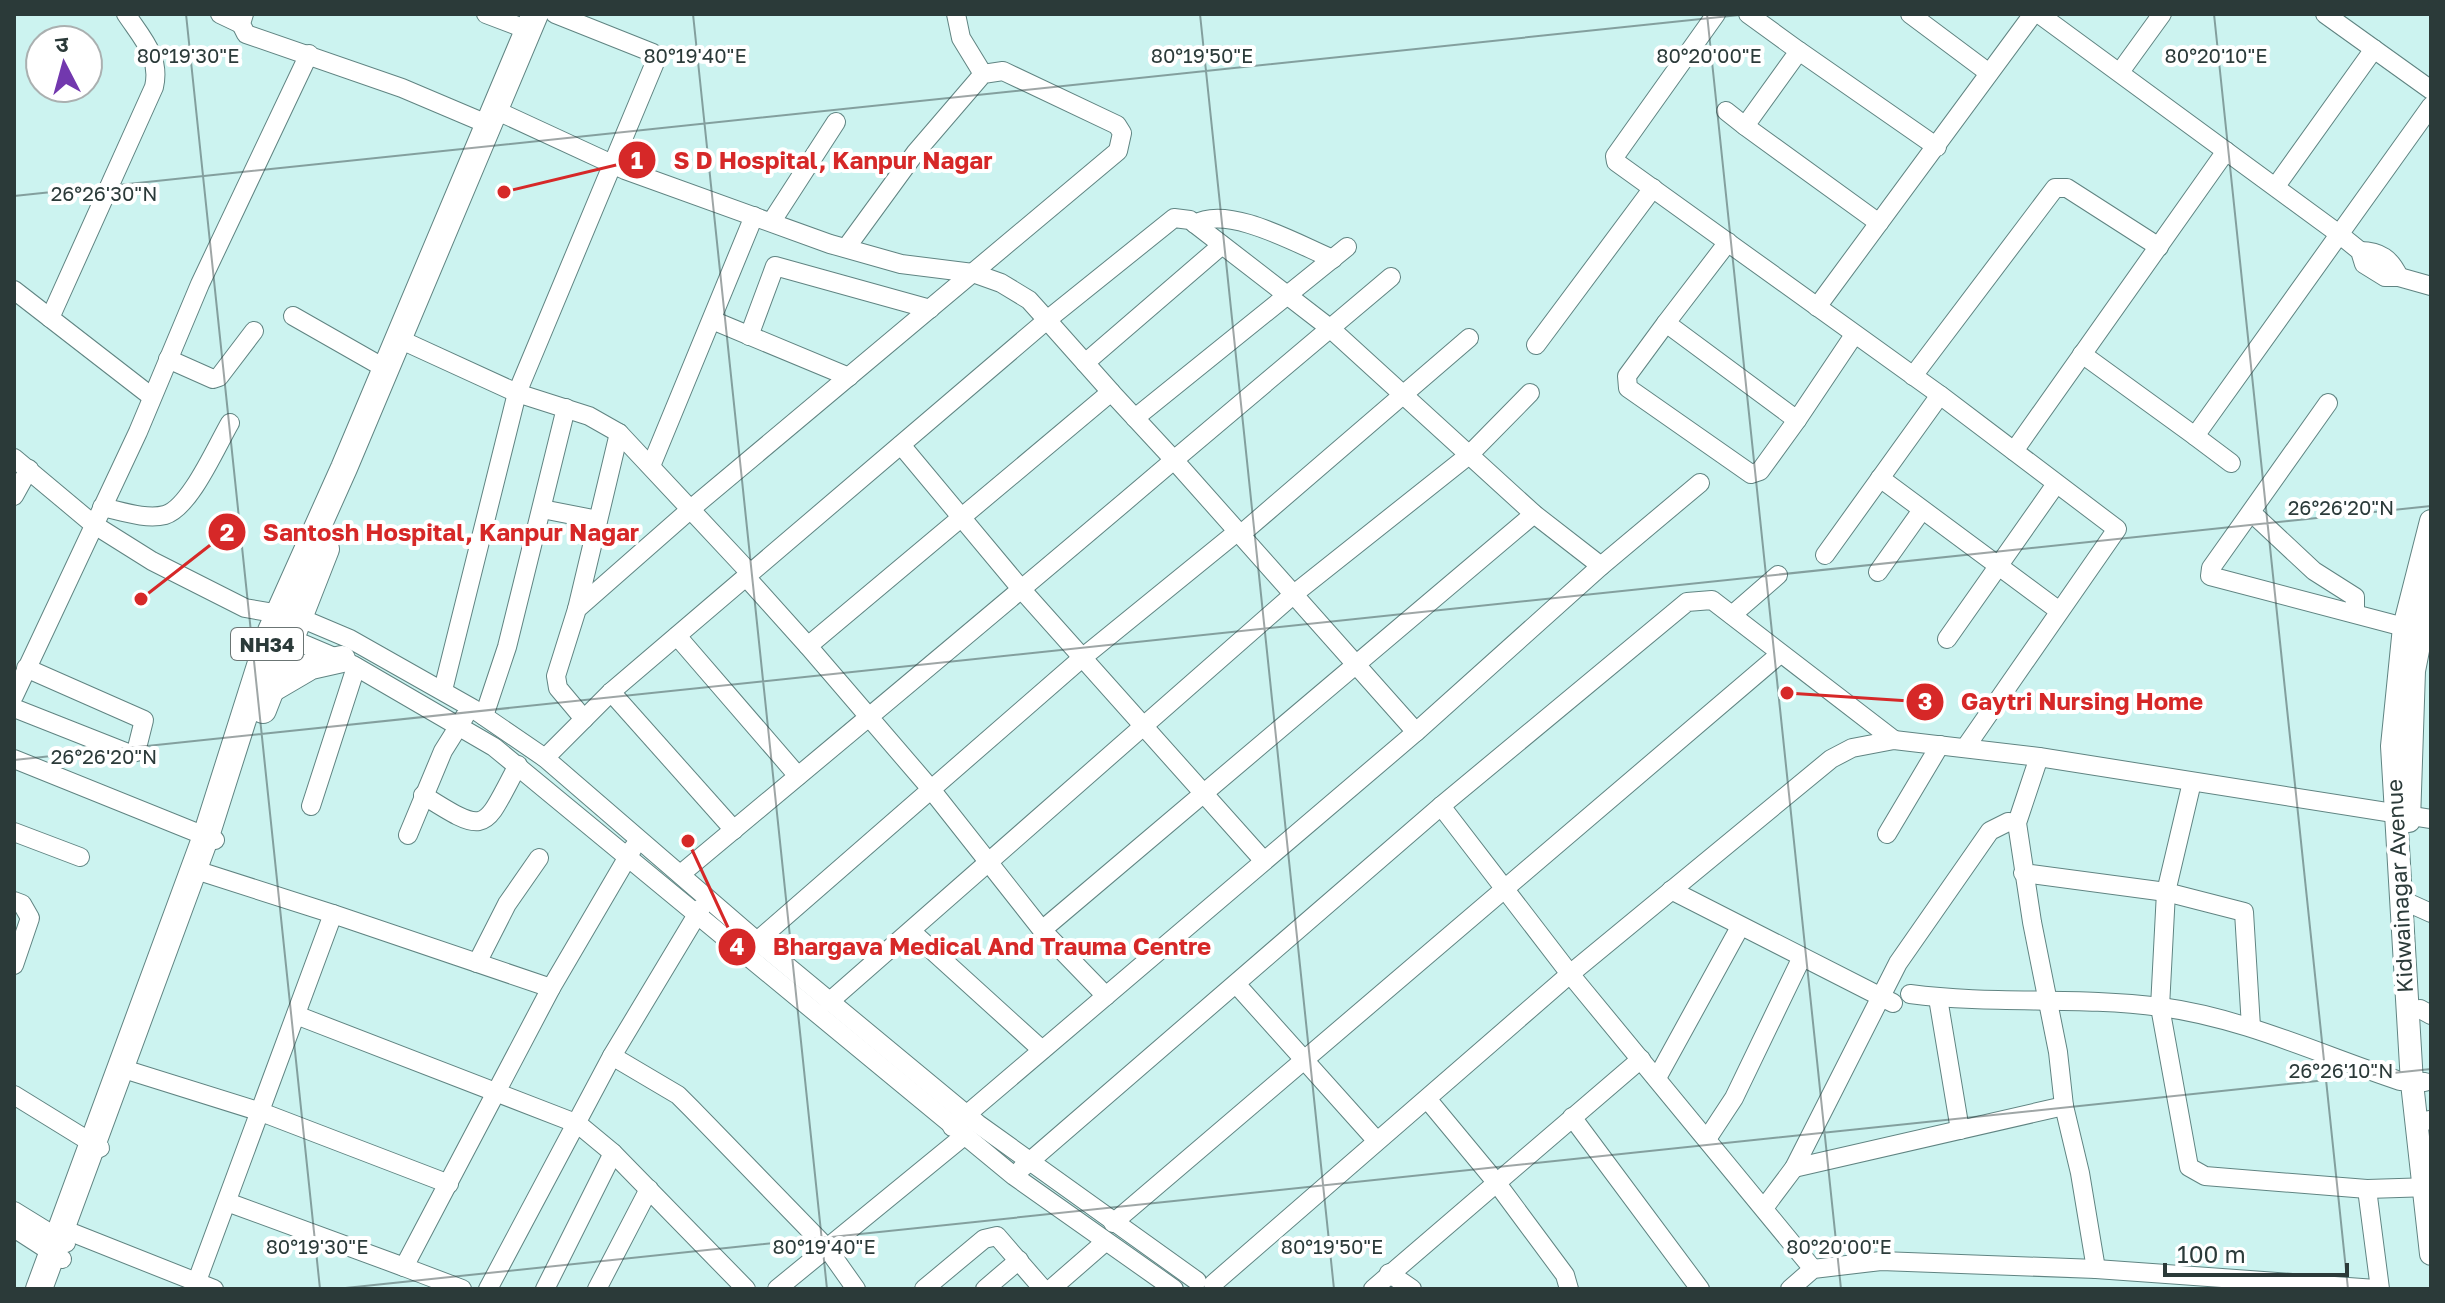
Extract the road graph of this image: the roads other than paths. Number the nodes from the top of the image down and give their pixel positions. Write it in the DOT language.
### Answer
graph roads {
  1 [pos="126,14"];
  2 [pos="220,14"];
  3 [pos="486,14"];
  4 [pos="555,14"];
  5 [pos="956,14"];
  6 [pos="1716,14"];
  7 [pos="1748,14"];
  8 [pos="1910,14"];
  9 [pos="2033,14"];
  10 [pos="2039,14"];
  11 [pos="2162,14"];
  12 [pos="2325,14"];
  13 [pos="243,19"];
  14 [pos="537,19"];
  15 [pos="1932,20"];
  16 [pos="2374,49"];
  17 [pos="1799,51"];
  18 [pos="309,54"];
  19 [pos="2120,72"];
  20 [pos="1989,73"];
  21 [pos="983,74"];
  22 [pos="2431,90"];
  23 [pos="2431,106"];
  24 [pos="1726,111"];
  25 [pos="497,119"];
  26 [pos="836,122"];
  27 [pos="1745,126"];
  28 [pos="1937,147"];
  29 [pos="2226,151"];
  30 [pos="612,164"];
  31 [pos="2276,186"];
  32 [pos="1653,188"];
  33 [pos="763,218"];
  34 [pos="1879,223"];
  35 [pos="1195,224"];
  36 [pos="2339,234"];
  37 [pos="1728,242"];
  38 [pos="1222,245"];
  39 [pos="838,246"];
  40 [pos="2159,247"];
  41 [pos="973,273"];
  42 [pos="820,277"];
  43 [pos="1391,277"];
  44 [pos="2431,286"];
  45 [pos="14,290"];
  46 [pos="1287,295"];
  47 [pos="1817,307"];
  48 [pos="930,309"];
  49 [pos="293,316"];
  50 [pos="50,318"];
  51 [pos="712,320"];
  52 [pos="1047,320"];
  53 [pos="1666,323"];
  54 [pos="1331,329"];
  55 [pos="254,331"];
  56 [pos="1854,335"];
  57 [pos="749,336"];
  58 [pos="1469,338"];
  59 [pos="410,344"];
  60 [pos="1536,345"];
  61 [pos="2082,354"];
  62 [pos="168,359"];
  63 [pos="1085,363"];
  64 [pos="386,369"];
  65 [pos="1913,376"];
  66 [pos="849,377"];
  67 [pos="1111,392"];
  68 [pos="517,393"];
  69 [pos="1530,393"];
  70 [pos="1940,395"];
  71 [pos="1403,396"];
  72 [pos="152,397"];
  73 [pos="2328,403"];
  74 [pos="566,408"];
  75 [pos="1135,418"];
  76 [pos="1797,420"];
  77 [pos="230,423"];
  78 [pos="619,433"];
  79 [pos="2195,436"];
  80 [pos="901,445"];
  81 [pos="2014,451"];
  82 [pos="1469,455"];
  83 [pos="1174,460"];
  84 [pos="2231,463"];
  85 [pos="22,464"];
  86 [pos="651,466"];
  87 [pos="1880,478"];
  88 [pos="1700,483"];
  89 [pos="2056,484"];
  90 [pos="14,496"];
  91 [pos="102,507"];
  92 [pos="692,508"];
  93 [pos="542,509"];
  94 [pos="1922,510"];
  95 [pos="1534,514"];
  96 [pos="2253,514"];
  97 [pos="961,518"];
  98 [pos="598,520"];
  99 [pos="2431,521"];
  100 [pos="93,524"];
  101 [pos="1238,534"];
  102 [pos="1825,555"];
  103 [pos="1601,566"];
  104 [pos="1997,566"];
  105 [pos="1878,572"];
  106 [pos="748,575"];
  107 [pos="1778,575"];
  108 [pos="2431,584"];
  109 [pos="1022,590"];
  110 [pos="1294,594"];
  111 [pos="577,609"];
  112 [pos="2058,610"];
  113 [pos="2355,611"];
  114 [pos="1732,615"];
  115 [pos="285,624"];
  116 [pos="2404,627"];
  117 [pos="677,636"];
  118 [pos="1947,639"];
  119 [pos="808,646"];
  120 [pos="1780,654"];
  121 [pos="1082,658"];
  122 [pos="349,663"];
  123 [pos="1355,664"];
  124 [pos="26,668"];
  125 [pos="270,690"];
  126 [pos="443,690"];
  127 [pos="611,692"];
  128 [pos="14,696"];
  129 [pos="14,708"];
  130 [pos="478,712"];
  131 [pos="869,717"];
  132 [pos="584,719"];
  133 [pos="458,724"];
  134 [pos="1146,725"];
  135 [pos="1416,732"];
  136 [pos="1894,740"];
  137 [pos="1940,745"];
  138 [pos="1965,748"];
  139 [pos="2039,757"];
  140 [pos="545,758"];
  141 [pos="14,759"];
  142 [pos="518,765"];
  143 [pos="798,776"];
  144 [pos="2192,782"];
  145 [pos="930,788"];
  146 [pos="1204,792"];
  147 [pos="423,795"];
  148 [pos="311,806"];
  149 [pos="1441,806"];
  150 [pos="2411,817"];
  151 [pos="2017,823"];
  152 [pos="734,830"];
  153 [pos="14,832"];
  154 [pos="1887,834"];
  155 [pos="408,835"];
  156 [pos="640,836"];
  157 [pos="212,838"];
  158 [pos="80,857"];
  159 [pos="627,857"];
  160 [pos="539,858"];
  161 [pos="1264,861"];
  162 [pos="990,862"];
  163 [pos="205,873"];
  164 [pos="682,873"];
  165 [pos="2023,873"];
  166 [pos="1505,890"];
  167 [pos="1671,890"];
  168 [pos="2166,892"];
  169 [pos="709,897"];
  170 [pos="14,901"];
  171 [pos="2421,909"];
  172 [pos="333,914"];
  173 [pos="696,915"];
  174 [pos="1740,927"];
  175 [pos="1042,930"];
  176 [pos="912,932"];
  177 [pos="757,941"];
  178 [pos="1801,959"];
  179 [pos="477,963"];
  180 [pos="14,965"];
  181 [pos="1570,974"];
  182 [pos="1237,985"];
  183 [pos="551,988"];
  184 [pos="1910,994"];
  185 [pos="1106,996"];
  186 [pos="1938,998"];
  187 [pos="2049,998"];
  188 [pos="1887,1000"];
  189 [pos="829,1002"];
  190 [pos="2160,1007"];
  191 [pos="2426,1012"];
  192 [pos="296,1015"];
  193 [pos="2251,1027"];
  194 [pos="1042,1050"];
  195 [pos="612,1056"];
  196 [pos="1641,1059"];
  197 [pos="1302,1061"];
  198 [pos="130,1071"];
  199 [pos="1657,1078"];
  200 [pos="2419,1082"];
  201 [pos="498,1091"];
  202 [pos="14,1095"];
  203 [pos="1428,1100"];
  204 [pos="2064,1106"];
  205 [pos="261,1112"];
  206 [pos="1572,1117"];
  207 [pos="578,1124"];
  208 [pos="2430,1125"];
  209 [pos="961,1126"];
  210 [pos="1960,1130"];
  211 [pos="1707,1139"];
  212 [pos="1376,1140"];
  213 [pos="97,1146"];
  214 [pos="613,1153"];
  215 [pos="1027,1163"];
  216 [pos="1794,1168"];
  217 [pos="1014,1176"];
  218 [pos="1496,1182"];
  219 [pos="449,1184"];
  220 [pos="2427,1187"];
  221 [pos="649,1189"];
  222 [pos="2367,1189"];
  223 [pos="227,1202"];
  224 [pos="1764,1208"];
  225 [pos="14,1211"];
  226 [pos="1113,1223"];
  227 [pos="14,1228"];
  228 [pos="1105,1242"];
  229 [pos="62,1245"];
  230 [pos="827,1248"];
  231 [pos="2431,1254"];
  232 [pos="1019,1260"];
  233 [pos="404,1267"];
  234 [pos="1813,1269"];
  235 [pos="2096,1269"];
  236 [pos="1389,1273"];
  237 [pos="2116,1280"];
  238 [pos="1692,1285"];
  239 [pos="1204,1286"];
  240 [pos="201,1287"];
  241 [pos="39,1289"];
  242 [pos="51,1289"];
  243 [pos="462,1289"];
  244 [pos="488,1289"];
  245 [pos="545,1289"];
  246 [pos="597,1289"];
  247 [pos="746,1289"];
  248 [pos="777,1289"];
  249 [pos="856,1289"];
  250 [pos="924,1289"];
  251 [pos="985,1289"];
  252 [pos="1043,1289"];
  253 [pos="1051,1289"];
  254 [pos="1174,1289"];
  255 [pos="1373,1289"];
  256 [pos="1412,1289"];
  257 [pos="1569,1289"];
  258 [pos="1790,1289"];
  259 [pos="2378,1289"];
  1 -- 50 [label="street"];
  2 -- 13 [label="street"];
  3 -- 14 [label="street"];
  4 -- 30 [label="street"];
  5 -- 21 [label="street"];
  6 -- 32 [label="street"];
  7 -- 17 [label="street"];
  8 -- 15 [label="street"];
  9 -- 20 [label="street"];
  10 -- 19 [label="street"];
  11 -- 19 [label="street"];
  12 -- 16 [label="street"];
  13 -- 18 [label="street"];
  14 -- 25 [label="highway, NH34"];
  15 -- 20 [label="street"];
  16 -- 22 [label="street"];
  16 -- 31 [label="street"];
  17 -- 27 [label="street"];
  17 -- 28 [label="street"];
  18 -- 25 [label="street"];
  18 -- 62 [label="street"];
  19 -- 29 [label="street"];
  20 -- 28 [label="street"];
  21 -- 39 [label="street"];
  21 -- 41 [label="street"];
  23 -- 36 [label="street"];
  24 -- 27 [label="street"];
  25 -- 30 [label="street"];
  25 -- 59 [label="highway, NH34"];
  25 -- 64 [label="highway, NH34"];
  26 -- 33 [label="street"];
  27 -- 34 [label="street"];
  28 -- 34 [label="street"];
  29 -- 31 [label="street"];
  29 -- 40 [label="street"];
  30 -- 33 [label="street"];
  30 -- 68 [label="street"];
  31 -- 36 [label="street"];
  32 -- 37 [label="street"];
  32 -- 60 [label="street"];
  33 -- 39 [label="street"];
  33 -- 51 [label="street"];
  34 -- 47 [label="street"];
  35 -- 38 [label="street"];
  35 -- 46 [label="street"];
  35 -- 52 [label="street"];
  36 -- 44 [label="street"];
  36 -- 79 [label="street"];
  37 -- 47 [label="street"];
  37 -- 53 [label="street"];
  38 -- 46 [label="street"];
  38 -- 63 [label="street"];
  39 -- 41 [label="street"];
  39 -- 42 [label="street"];
  40 -- 61 [label="street"];
  40 -- 65 [label="street"];
  41 -- 48 [label="street"];
  41 -- 52 [label="street"];
  42 -- 48 [label="street"];
  42 -- 57 [label="street"];
  43 -- 54 [label="street"];
  45 -- 50 [label="street"];
  46 -- 54 [label="street"];
  46 -- 75 [label="street"];
  47 -- 56 [label="street"];
  48 -- 66 [label="street"];
  49 -- 64 [label="street"];
  50 -- 72 [label="street"];
  51 -- 57 [label="street"];
  51 -- 86 [label="street"];
  52 -- 63 [label="street"];
  52 -- 80 [label="street"];
  53 -- 76 [label="street"];
  53 -- 76 [label="street"];
  54 -- 71 [label="street"];
  54 -- 83 [label="street"];
  55 -- 62 [label="street"];
  56 -- 65 [label="street"];
  56 -- 76 [label="street"];
  57 -- 66 [label="street"];
  58 -- 71 [label="street"];
  59 -- 68 [label="street"];
  59 -- 115 [label="highway, NH34"];
  61 -- 79 [label="street"];
  61 -- 81 [label="street"];
  62 -- 72 [label="street"];
  63 -- 67 [label="street"];
  64 -- 115 [label="highway, NH34"];
  65 -- 70 [label="street"];
  66 -- 92 [label="street"];
  67 -- 75 [label="street"];
  67 -- 97 [label="street"];
  68 -- 74 [label="street"];
  68 -- 126 [label="street"];
  69 -- 82 [label="street"];
  70 -- 81 [label="street"];
  70 -- 87 [label="street"];
  71 -- 82 [label="street"];
  71 -- 101 [label="street"];
  72 -- 91 [label="street"];
  73 -- 96 [label="street"];
  74 -- 78 [label="street"];
  74 -- 93 [label="street"];
  75 -- 83 [label="street"];
  77 -- 91 [label="street"];
  78 -- 86 [label="street"];
  78 -- 98 [label="street"];
  79 -- 84 [label="street"];
  80 -- 97 [label="street"];
  80 -- 106 [label="street"];
  81 -- 89 [label="street"];
  82 -- 95 [label="street"];
  82 -- 110 [label="street"];
  83 -- 101 [label="street"];
  83 -- 109 [label="street"];
  85 -- 90 [label="street"];
  85 -- 100 [label="street"];
  86 -- 92 [label="street"];
  87 -- 94 [label="street"];
  87 -- 102 [label="street"];
  88 -- 103 [label="street"];
  89 -- 104 [label="street"];
  89 -- 112 [label="street"];
  91 -- 100 [label="street"];
  92 -- 106 [label="street"];
  92 -- 111 [label="street"];
  93 -- 98 [label="street"];
  93 -- 130 [label="street"];
  94 -- 104 [label="street"];
  94 -- 105 [label="street"];
  95 -- 103 [label="street"];
  95 -- 123 [label="street"];
  96 -- 113 [label="street"];
  96 -- 113 [label="street"];
  97 -- 109 [label="street"];
  97 -- 119 [label="street"];
  98 -- 111 [label="street"];
  99 -- 116 [label="main road, Kidwainagar Avenue"];
  100 -- 115 [label="street"];
  100 -- 124 [label="street"];
  101 -- 110 [label="street"];
  101 -- 121 [label="street"];
  103 -- 135 [label="street"];
  104 -- 112 [label="street"];
  104 -- 118 [label="street"];
  106 -- 117 [label="street"];
  106 -- 119 [label="street"];
  107 -- 114 [label="street"];
  108 -- 150 [label="main road, Kidwainagar Avenue"];
  109 -- 121 [label="street"];
  109 -- 131 [label="street"];
  110 -- 123 [label="street"];
  110 -- 134 [label="street"];
  111 -- 132 [label="street"];
  112 -- 138 [label="street"];
  113 -- 116 [label="street"];
  114 -- 120 [label="street"];
  114 -- 149 [label="street"];
  115 -- 122 [label="street"];
  115 -- 125 [label="highway, NH34"];
  115 -- 126 [label="street"];
  115 -- 157 [label="highway, NH34"];
  116 -- 150 [label="main road, Kidwainagar Avenue"];
  117 -- 127 [label="street"];
  117 -- 143 [label="street"];
  119 -- 131 [label="street"];
  120 -- 136 [label="street"];
  120 -- 166 [label="street"];
  121 -- 134 [label="street"];
  121 -- 145 [label="street"];
  122 -- 125 [label="highway"];
  122 -- 133 [label="street"];
  122 -- 148 [label="street"];
  123 -- 135 [label="street"];
  123 -- 146 [label="street"];
  124 -- 128 [label="street"];
  124 -- 129 [label="street"];
  125 -- 157 [label="highway, NH34"];
  126 -- 130 [label="street"];
  127 -- 132 [label="street"];
  127 -- 152 [label="street"];
  130 -- 133 [label="street"];
  130 -- 140 [label="street"];
  131 -- 143 [label="street"];
  131 -- 145 [label="street"];
  132 -- 140 [label="street"];
  133 -- 142 [label="street"];
  133 -- 147 [label="street"];
  134 -- 146 [label="street"];
  134 -- 162 [label="street"];
  135 -- 161 [label="street"];
  136 -- 137 [label="street"];
  136 -- 167 [label="street"];
  137 -- 138 [label="street"];
  137 -- 154 [label="street"];
  138 -- 139 [label="street"];
  139 -- 144 [label="street"];
  139 -- 151 [label="street"];
  140 -- 156 [label="street"];
  141 -- 157 [label="street"];
  142 -- 147 [label="street"];
  142 -- 159 [label="street"];
  143 -- 152 [label="street"];
  144 -- 150 [label="street"];
  144 -- 168 [label="street"];
  145 -- 162 [label="street"];
  145 -- 177 [label="street"];
  146 -- 161 [label="street"];
  146 -- 175 [label="street"];
  147 -- 155 [label="street"];
  149 -- 166 [label="street"];
  149 -- 182 [label="street"];
  150 -- 171 [label="main road, Kidwainagar Avenue"];
  150 -- 200 [label="main road, Kidwainagar Avenue"];
  151 -- 165 [label="street"];
  151 -- 188 [label="street"];
  152 -- 164 [label="street"];
  153 -- 158 [label="street"];
  156 -- 159 [label="street"];
  156 -- 164 [label="street"];
  157 -- 163 [label="highway, NH34"];
  157 -- 213 [label="highway, NH34"];
  159 -- 173 [label="street"];
  159 -- 183 [label="street"];
  160 -- 179 [label="street"];
  161 -- 185 [label="street"];
  162 -- 175 [label="street"];
  162 -- 176 [label="street"];
  163 -- 172 [label="street"];
  163 -- 198 [label="highway, NH34"];
  164 -- 169 [label="street"];
  165 -- 168 [label="street"];
  165 -- 187 [label="street"];
  166 -- 181 [label="street"];
  166 -- 197 [label="street"];
  167 -- 174 [label="street"];
  167 -- 181 [label="street"];
  168 -- 190 [label="street"];
  168 -- 193 [label="street"];
  169 -- 173 [label="street"];
  169 -- 177 [label="street"];
  170 -- 180 [label="street"];
  171 -- 191 [label="main road, Kidwainagar Avenue"];
  172 -- 179 [label="street"];
  172 -- 192 [label="street"];
  173 -- 195 [label="street"];
  173 -- 209 [label="street"];
  174 -- 178 [label="street"];
  174 -- 199 [label="street"];
  175 -- 185 [label="street"];
  176 -- 189 [label="street"];
  176 -- 194 [label="street"];
  177 -- 189 [label="street"];
  178 -- 188 [label="street"];
  178 -- 211 [label="street"];
  179 -- 183 [label="street"];
  181 -- 196 [label="street"];
  181 -- 203 [label="street"];
  182 -- 197 [label="street"];
  182 -- 215 [label="street"];
  183 -- 201 [label="street"];
  184 -- 186 [label="street"];
  185 -- 194 [label="street"];
  186 -- 187 [label="street"];
  186 -- 210 [label="street"];
  187 -- 190 [label="street"];
  187 -- 204 [label="street"];
  188 -- 216 [label="street"];
  189 -- 209 [label="street"];
  190 -- 193 [label="street"];
  190 -- 222 [label="street"];
  191 -- 200 [label="main road, Kidwainagar Avenue"];
  192 -- 201 [label="street"];
  192 -- 205 [label="street"];
  193 -- 200 [label="street"];
  194 -- 209 [label="street"];
  195 -- 207 [label="street"];
  195 -- 230 [label="street"];
  196 -- 199 [label="street"];
  196 -- 206 [label="street"];
  197 -- 212 [label="street"];
  197 -- 226 [label="street"];
  198 -- 205 [label="street"];
  198 -- 213 [label="highway, NH34"];
  199 -- 211 [label="street"];
  200 -- 208 [label="main road, Kidwainagar Avenue"];
  200 -- 220 [label="main road, Kidwainagar Avenue"];
  201 -- 207 [label="street"];
  201 -- 219 [label="street"];
  202 -- 213 [label="street"];
  203 -- 212 [label="street"];
  203 -- 218 [label="street"];
  204 -- 210 [label="street"];
  204 -- 235 [label="street"];
  205 -- 219 [label="street"];
  205 -- 223 [label="street"];
  206 -- 218 [label="street"];
  206 -- 238 [label="street"];
  207 -- 214 [label="street"];
  207 -- 244 [label="street"];
  209 -- 215 [label="street"];
  209 -- 217 [label="street"];
  209 -- 230 [label="street"];
  210 -- 216 [label="street"];
  211 -- 224 [label="street"];
  212 -- 239 [label="street"];
  213 -- 229 [label="highway, NH34"];
  214 -- 221 [label="street"];
  214 -- 245 [label="street"];
  215 -- 217 [label="street"];
  215 -- 226 [label="street"];
  216 -- 224 [label="street"];
  217 -- 228 [label="street"];
  218 -- 236 [label="street"];
  218 -- 257 [label="street"];
  219 -- 233 [label="street"];
  220 -- 222 [label="street"];
  220 -- 231 [label="main road, Kidwainagar Avenue"];
  221 -- 246 [label="street"];
  221 -- 247 [label="street"];
  222 -- 259 [label="street"];
  223 -- 233 [label="street"];
  223 -- 240 [label="street"];
  224 -- 234 [label="street"];
  225 -- 229 [label="street"];
  226 -- 239 [label="street"];
  227 -- 229 [label="street"];
  228 -- 253 [label="street"];
  228 -- 254 [label="street"];
  229 -- 240 [label="street"];
  229 -- 241 [label="highway, NH34"];
  229 -- 242 [label="highway, NH34"];
  230 -- 248 [label="street"];
  230 -- 249 [label="street"];
  232 -- 250 [label="street"];
  232 -- 251 [label="street"];
  232 -- 252 [label="street"];
  233 -- 243 [label="street"];
  234 -- 235 [label="street"];
  234 -- 258 [label="street"];
  235 -- 237 [label="street"];
  236 -- 255 [label="street"];
  236 -- 256 [label="street"];
  237 -- 259 [label="street"];
}
